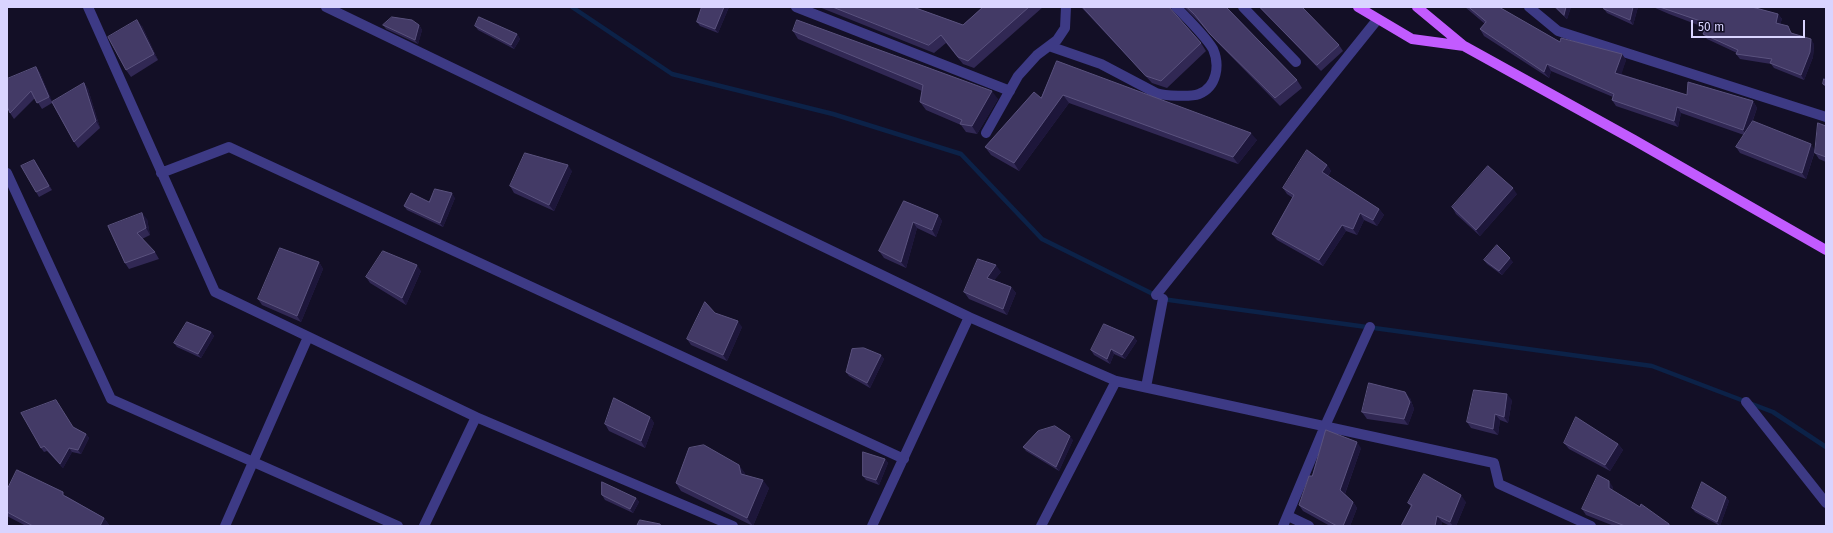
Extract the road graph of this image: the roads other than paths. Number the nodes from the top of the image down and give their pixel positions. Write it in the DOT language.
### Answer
graph roads {
  1 [pos="88,7"];
  2 [pos="326,7"];
  3 [pos="796,7"];
  4 [pos="1066,7"];
  5 [pos="1176,7"];
  6 [pos="1244,7"];
  7 [pos="1358,7"];
  8 [pos="1417,7"];
  9 [pos="1529,7"];
  10 [pos="1377,20"];
  11 [pos="1049,46"];
  12 [pos="1464,46"];
  13 [pos="1296,62"];
  14 [pos="1010,91"];
  15 [pos="1826,117"];
  16 [pos="986,133"];
  17 [pos="7,173"];
  18 [pos="161,173"];
  19 [pos="1826,250"];
  20 [pos="969,317"];
  21 [pos="1370,327"];
  22 [pos="308,337"];
  23 [pos="1116,381"];
  24 [pos="1146,387"];
  25 [pos="1746,402"];
  26 [pos="476,417"];
  27 [pos="1325,426"];
  28 [pos="904,458"];
  29 [pos="253,462"];
  30 [pos="1826,504"];
  31 [pos="1288,516"];
  32 [pos="225,526"];
  33 [pos="398,526"];
  34 [pos="424,526"];
  35 [pos="733,526"];
  36 [pos="872,526"];
  37 [pos="1041,526"];
  38 [pos="1283,526"];
  39 [pos="1309,526"];
  40 [pos="1591,526"];
  1 -- 18 [label="street"];
  2 -- 20 [label="street"];
  3 -- 14 [label="street"];
  4 -- 11 [label="street"];
  5 -- 11 [label="street"];
  6 -- 13 [label="street"];
  7 -- 10 [label="main road"];
  8 -- 12 [label="main road"];
  9 -- 15 [label="street"];
  10 -- 12 [label="main road"];
  10 -- 24 [label="street"];
  11 -- 14 [label="street"];
  12 -- 19 [label="main road"];
  14 -- 16 [label="street"];
  17 -- 29 [label="street"];
  18 -- 22 [label="street"];
  18 -- 28 [label="street"];
  20 -- 23 [label="street"];
  20 -- 28 [label="street"];
  21 -- 27 [label="street"];
  22 -- 26 [label="street"];
  22 -- 29 [label="street"];
  23 -- 24 [label="street"];
  23 -- 37 [label="street"];
  24 -- 27 [label="street"];
  25 -- 30 [label="street"];
  26 -- 34 [label="street"];
  26 -- 35 [label="street"];
  27 -- 31 [label="street"];
  27 -- 40 [label="street"];
  28 -- 36 [label="street"];
  29 -- 32 [label="street"];
  29 -- 33 [label="street"];
  31 -- 38 [label="street"];
  31 -- 39 [label="street"];
}
